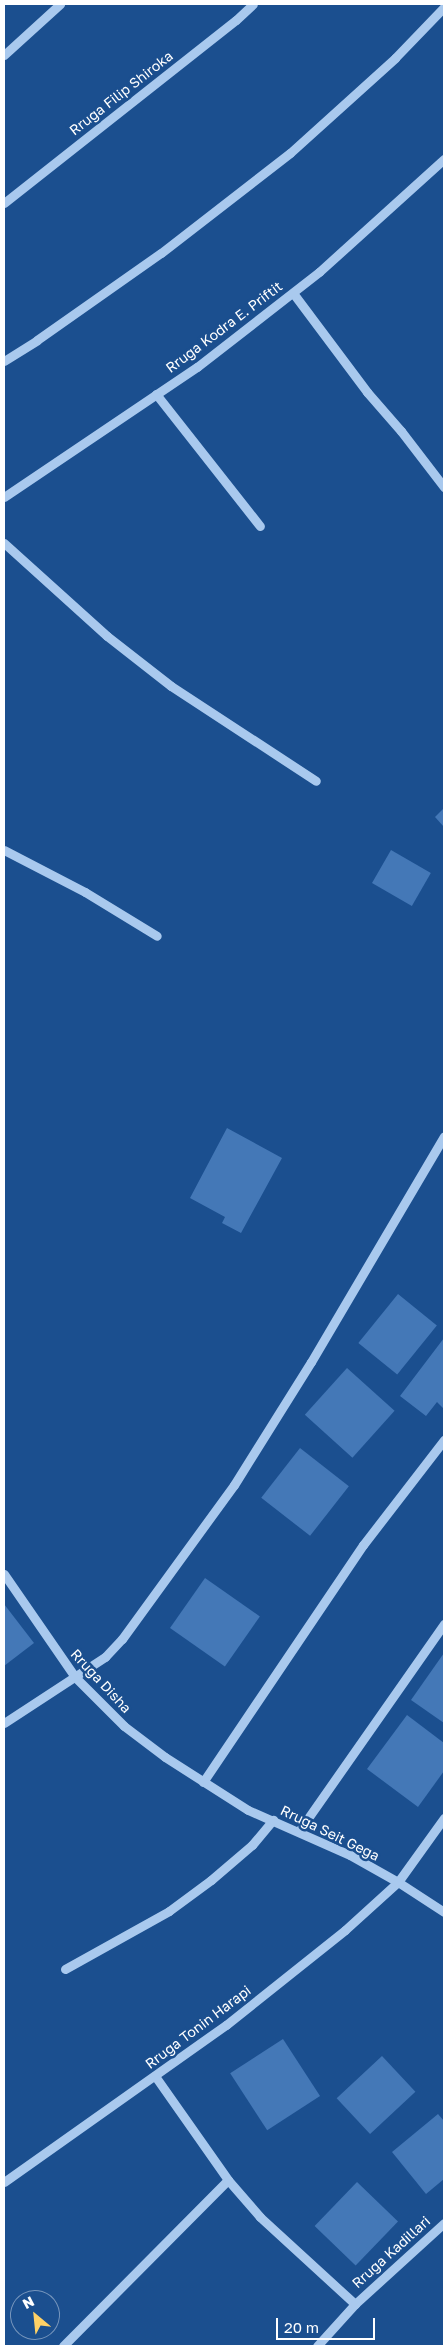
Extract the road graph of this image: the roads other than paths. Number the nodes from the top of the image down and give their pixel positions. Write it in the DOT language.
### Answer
graph roads {
  1 [pos="60,4"];
  2 [pos="253,4"];
  3 [pos="444,7"];
  4 [pos="4,55"];
  5 [pos="444,159"];
  6 [pos="4,203"];
  7 [pos="293,293"];
  8 [pos="4,361"];
  9 [pos="156,394"];
  10 [pos="444,487"];
  11 [pos="4,497"];
  12 [pos="260,526"];
  13 [pos="4,543"];
  14 [pos="316,781"];
  15 [pos="4,850"];
  16 [pos="157,936"];
  17 [pos="444,1136"];
  18 [pos="444,1440"];
  19 [pos="4,1574"];
  20 [pos="444,1624"];
  21 [pos="75,1677"];
  22 [pos="4,1724"];
  23 [pos="203,1782"];
  24 [pos="444,1818"];
  25 [pos="273,1820"];
  26 [pos="299,1831"];
  27 [pos="398,1882"];
  28 [pos="444,1912"];
  29 [pos="65,1969"];
  30 [pos="155,2076"];
  31 [pos="228,2180"];
  32 [pos="4,2182"];
  33 [pos="444,2223"];
  34 [pos="355,2304"];
  35 [pos="63,2346"];
  36 [pos="317,2346"];
  1 -- 4 [label="street"];
  2 -- 6 [label="street, Rruga Filip Shiroka"];
  3 -- 8 [label="street"];
  5 -- 7 [label="street, Rruga Kodra E. Priftit"];
  7 -- 9 [label="street, Rruga Kodra E. Priftit"];
  7 -- 10 [label="street"];
  9 -- 11 [label="street, Rruga Kodra E. Priftit"];
  9 -- 12 [label="street"];
  13 -- 14 [label="street"];
  15 -- 16 [label="street"];
  17 -- 21 [label="street"];
  18 -- 23 [label="street"];
  19 -- 21 [label="street, Rruga Disha"];
  20 -- 26 [label="street"];
  21 -- 22 [label="street"];
  21 -- 23 [label="street, Rruga Disha"];
  23 -- 25 [label="street, Rruga Seit Gega"];
  24 -- 27 [label="street, Rruga Tonin Harapi"];
  25 -- 26 [label="street, Rruga Seit Gega"];
  25 -- 29 [label="street"];
  26 -- 27 [label="street, Rruga Seit Gega"];
  27 -- 28 [label="street, Rruga Seit Gega"];
  27 -- 30 [label="street, Rruga Tonin Harapi"];
  30 -- 31 [label="street"];
  30 -- 32 [label="street, Rruga Tonin Harapi"];
  31 -- 34 [label="street"];
  31 -- 35 [label="street"];
  33 -- 34 [label="street, Rruga Kadillari"];
  34 -- 36 [label="street, Rruga Kadillari"];
}
